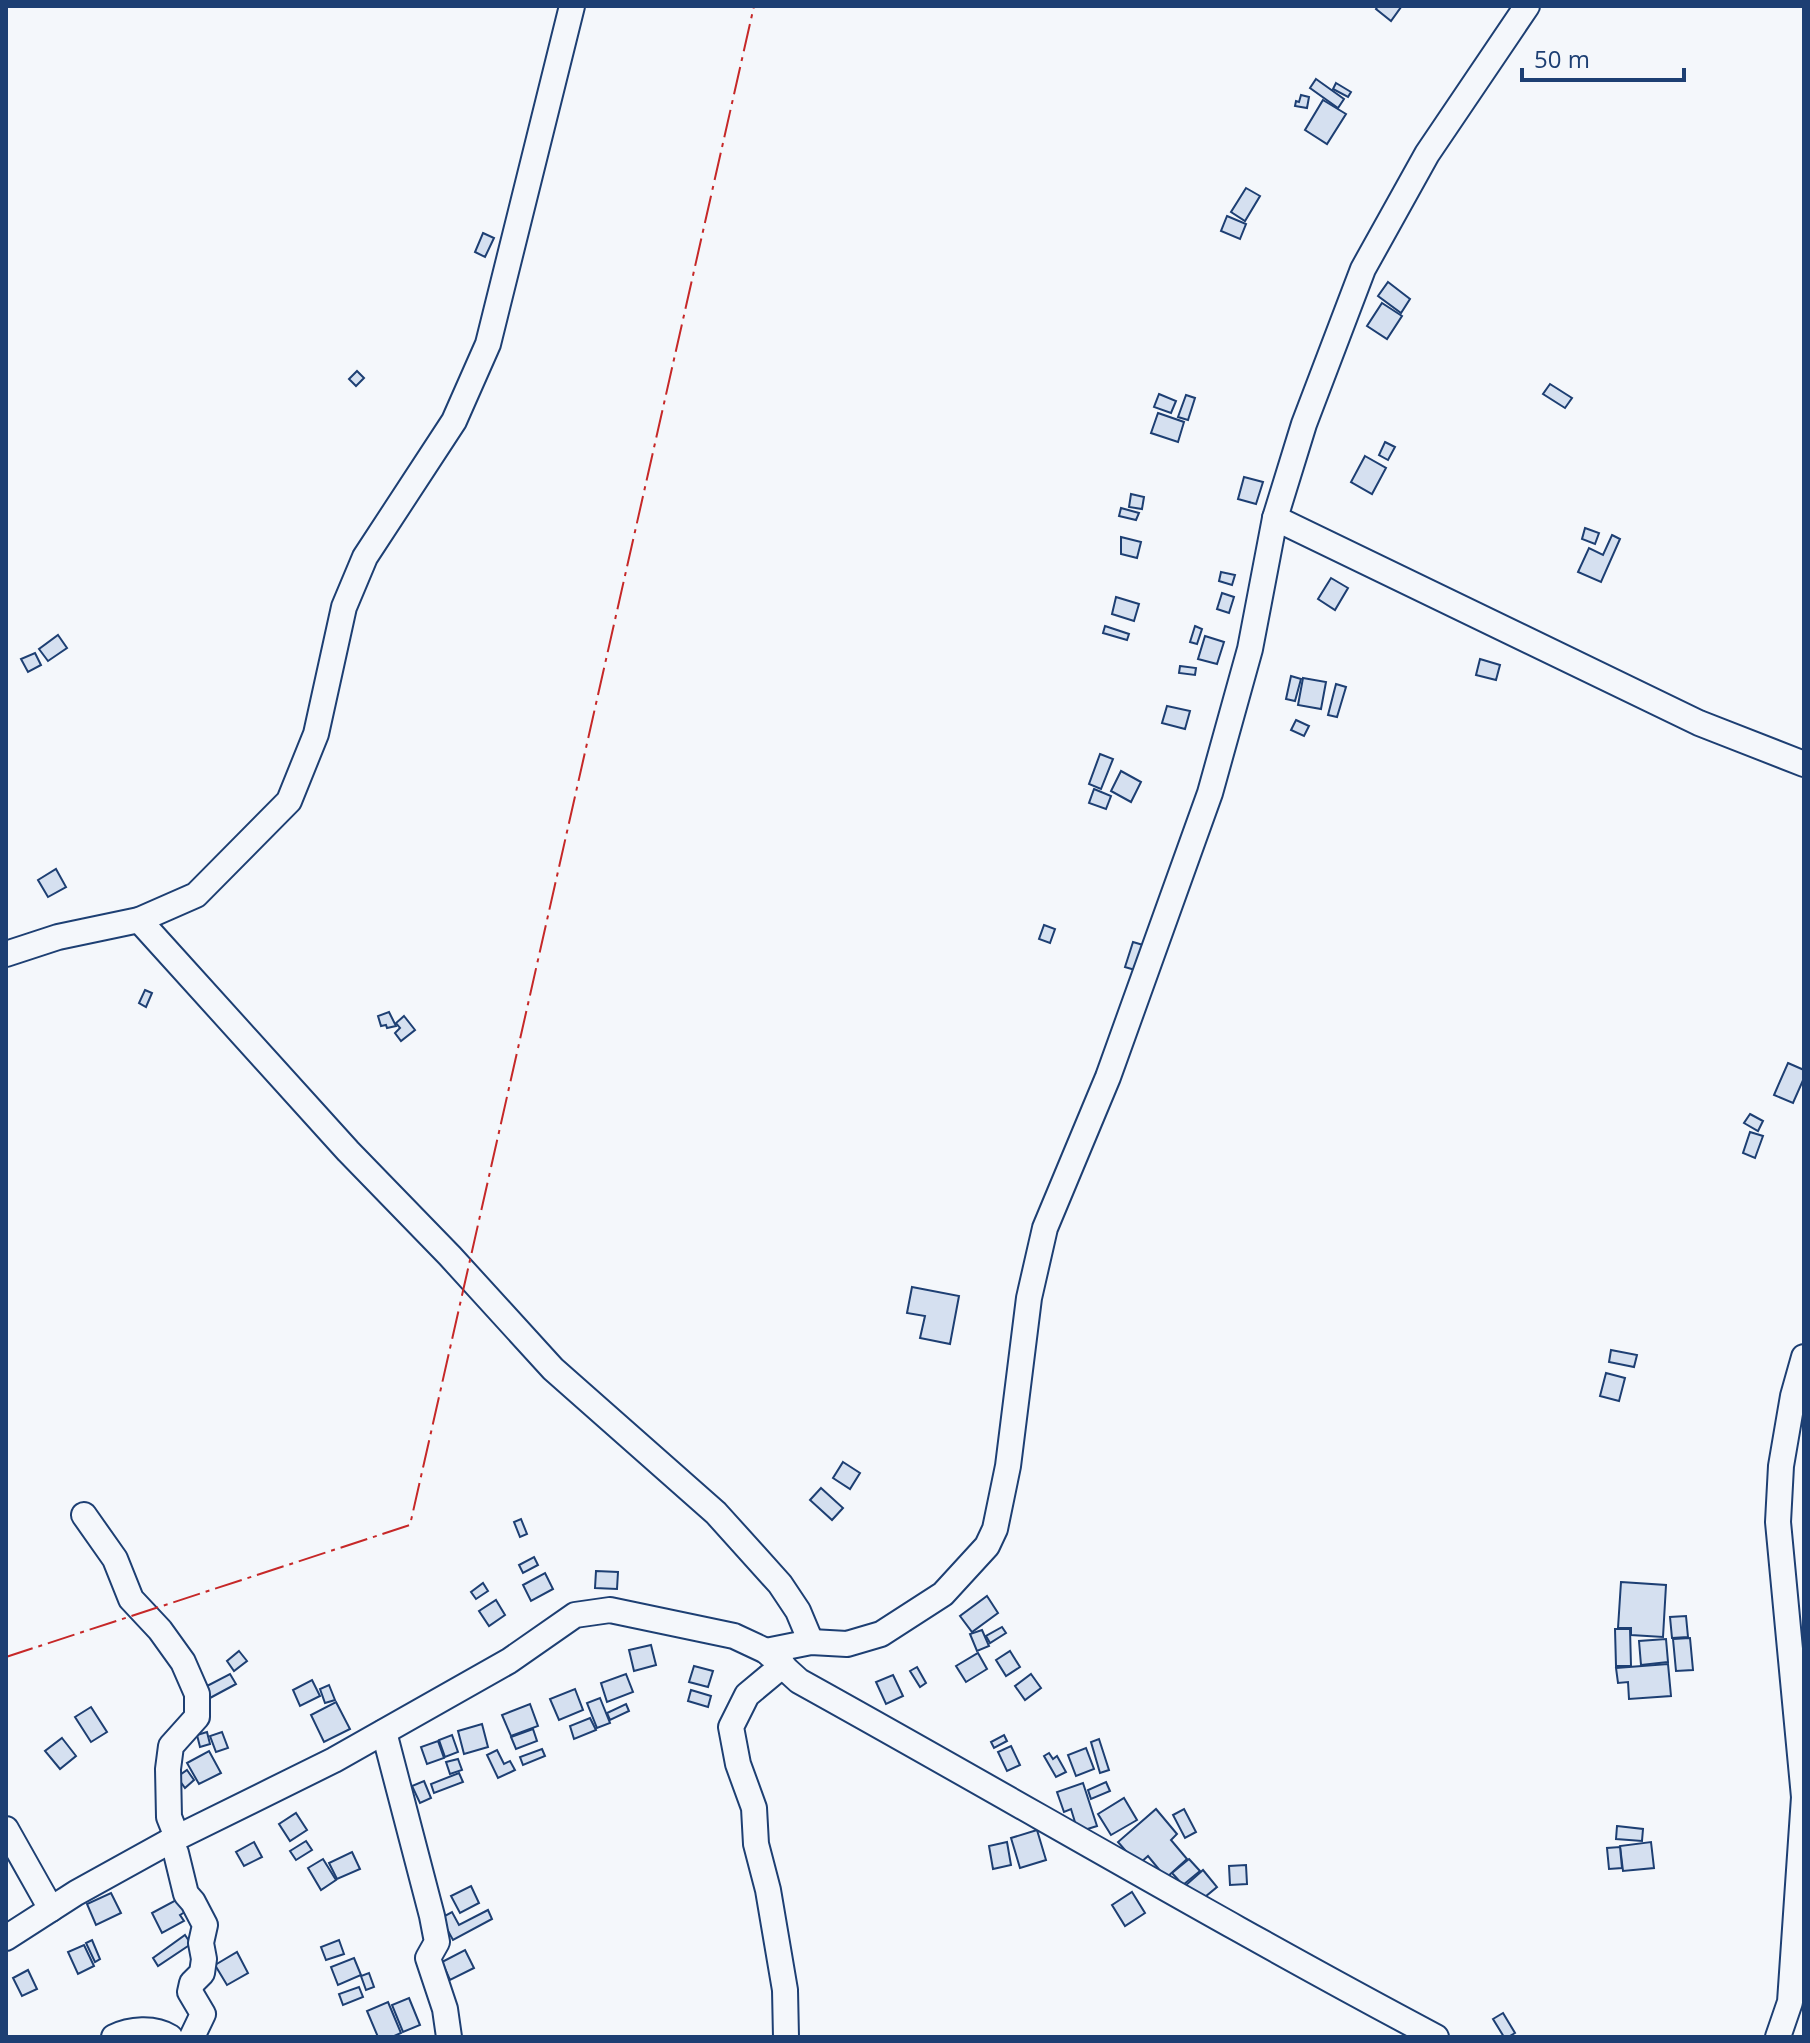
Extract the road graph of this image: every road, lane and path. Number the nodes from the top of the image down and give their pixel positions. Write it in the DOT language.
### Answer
graph roads {
  1 [pos="572,6"];
  2 [pos="1527,6"];
  3 [pos="1275,518"];
  4 [pos="1804,764"];
  5 [pos="139,920"];
  6 [pos="6,954"];
  7 [pos="1804,1357"];
  8 [pos="1796,1437"];
  9 [pos="84,1515"];
  10 [pos="811,1642"];
  11 [pos="774,1658"];
  12 [pos="384,1732"];
  13 [pos="6,1829"];
  14 [pos="173,1839"];
  15 [pos="51,1909"];
  16 [pos="6,1938"];
  17 [pos="1797,2003"];
  18 [pos="114,2037"];
  19 [pos="170,2037"];
  20 [pos="192,2037"];
  21 [pos="449,2037"];
  22 [pos="786,2037"];
  23 [pos="1436,2037"];
  24 [pos="1778,2037"];
  1 -- 5 [label="street"];
  2 -- 3 [label="street"];
  3 -- 4 [label="street"];
  3 -- 10 [label="street"];
  5 -- 6 [label="street"];
  5 -- 10 [label="street"];
  7 -- 8 [label="street"];
  8 -- 17 [label="street"];
  9 -- 14 [label="street"];
  10 -- 11 [label="street"];
  11 -- 12 [label="street"];
  11 -- 22 [label="street"];
  11 -- 23 [label="street"];
  12 -- 14 [label="street"];
  12 -- 21 [label="street"];
  13 -- 15 [label="street"];
  14 -- 15 [label="street"];
  14 -- 20 [label="street"];
  15 -- 16 [label="street"];
  17 -- 24 [label="street"];
  18 -- 19 [label="street"];
}
